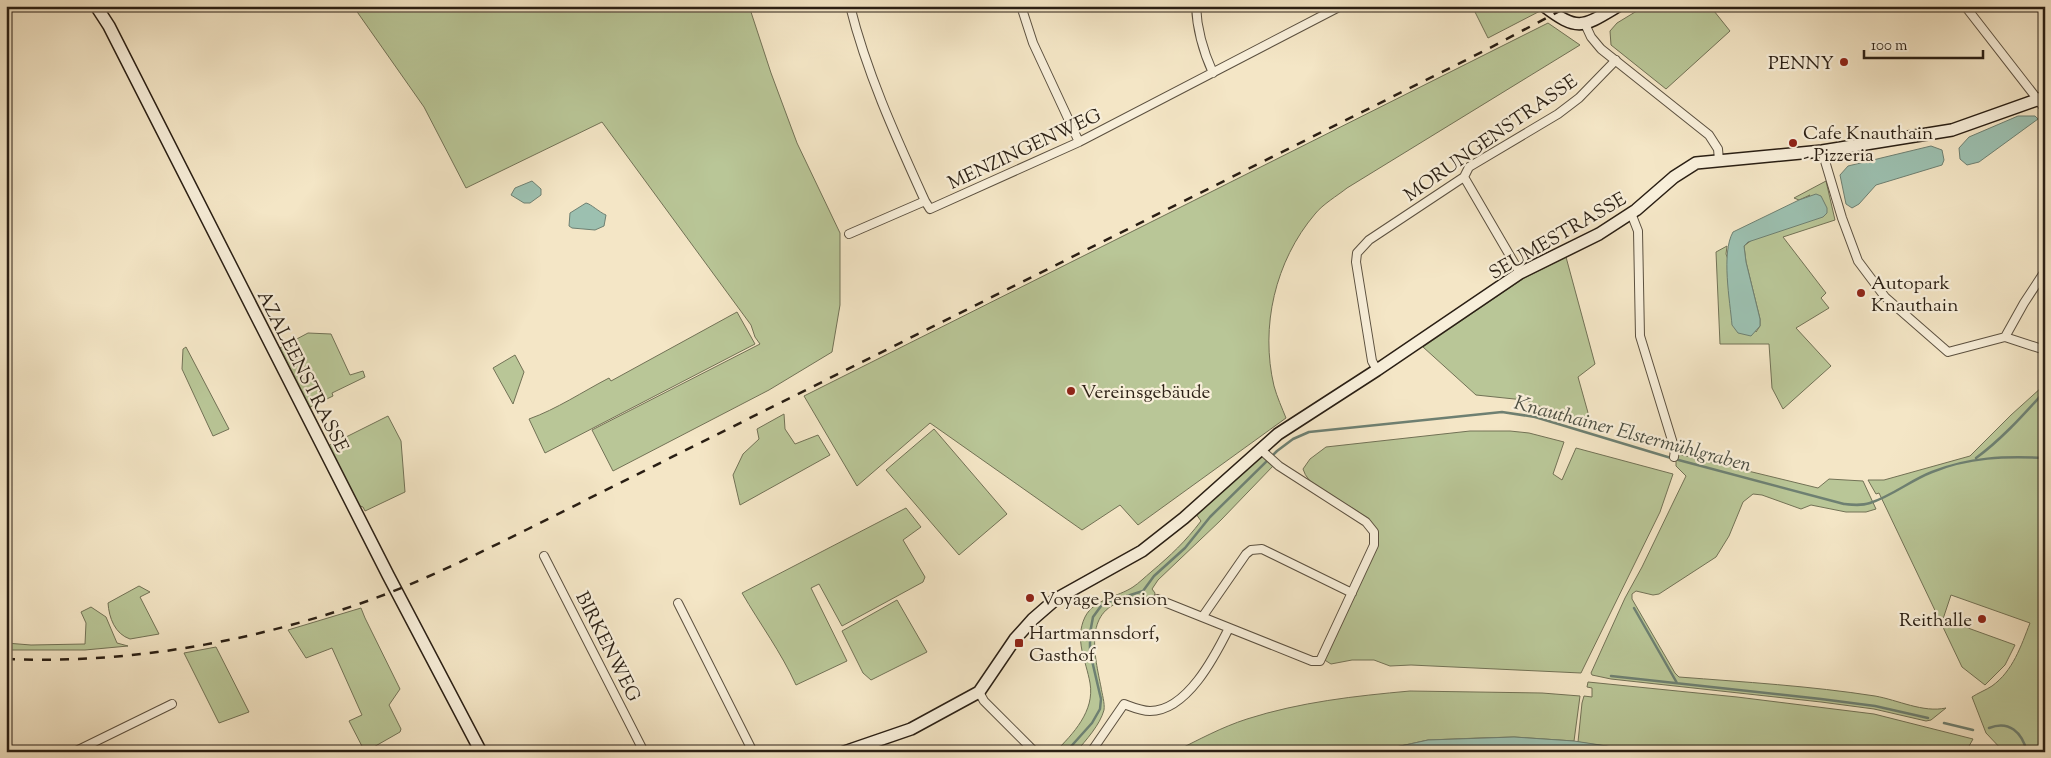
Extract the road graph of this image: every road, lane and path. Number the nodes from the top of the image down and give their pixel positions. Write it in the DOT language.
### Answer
graph roads {
  1 [pos="96,6"];
  2 [pos="850,6"];
  3 [pos="1021,6"];
  4 [pos="1196,6"];
  5 [pos="1341,6"];
  6 [pos="1544,6"];
  7 [pos="1618,6"];
  8 [pos="1965,6"];
  9 [pos="1585,24"];
  10 [pos="1616,60"];
  11 [pos="1213,73"];
  12 [pos="2042,102"];
  13 [pos="1079,142"];
  14 [pos="1822,152"];
  15 [pos="1719,160"];
  16 [pos="1464,177"];
  17 [pos="926,201"];
  18 [pos="1632,213"];
  19 [pos="849,234"];
  20 [pos="2045,271"];
  21 [pos="1520,273"];
  22 [pos="2005,337"];
  23 [pos="2045,350"];
  24 [pos="1377,370"];
  25 [pos="1264,452"];
  26 [pos="1674,456"];
  27 [pos="544,556"];
  28 [pos="1352,593"];
  29 [pos="1157,598"];
  30 [pos="678,603"];
  31 [pos="1203,616"];
  32 [pos="1230,628"];
  33 [pos="979,692"];
  34 [pos="172,704"];
  35 [pos="74,752"];
  36 [pos="481,752"];
  37 [pos="644,752"];
  38 [pos="753,752"];
  39 [pos="844,752"];
  40 [pos="1035,752"];
  41 [pos="1092,752"];
  1 -- 36 [label="street, AZALEENSTRASSE"];
  2 -- 17 [label="street"];
  3 -- 13 [label="street"];
  4 -- 11 [label="street"];
  5 -- 11 [label="street, MENZINGENWEG"];
  6 -- 9 [label="street"];
  7 -- 9 [label="street"];
  8 -- 12 [label="street"];
  9 -- 10 [label="street"];
  10 -- 15 [label="street"];
  10 -- 16 [label="street, MORUNGENSTRASSE"];
  11 -- 13 [label="street, MENZINGENWEG"];
  12 -- 14 [label="street, SEUMESTRASSE"];
  13 -- 17 [label="street, MENZINGENWEG"];
  14 -- 15 [label="street, SEUMESTRASSE"];
  14 -- 22 [label="street"];
  15 -- 18 [label="street, SEUMESTRASSE"];
  16 -- 21 [label="street"];
  16 -- 24 [label="street, MORUNGENSTRASSE"];
  17 -- 19 [label="street, MENZINGENWEG"];
  18 -- 21 [label="street, SEUMESTRASSE"];
  18 -- 26 [label="street"];
  20 -- 22 [label="street"];
  21 -- 24 [label="street, SEUMESTRASSE"];
  22 -- 23 [label="street"];
  24 -- 25 [label="street, SEUMESTRASSE"];
  25 -- 28 [label="street"];
  25 -- 33 [label="street, SEUMESTRASSE"];
  27 -- 37 [label="street, BIRKENWEG"];
  28 -- 31 [label="street"];
  28 -- 32 [label="street"];
  29 -- 31 [label="street"];
  30 -- 38 [label="street"];
  31 -- 32 [label="street"];
  32 -- 41 [label="street"];
  33 -- 39 [label="street"];
  33 -- 40 [label="street"];
  34 -- 35 [label="street"];
}
